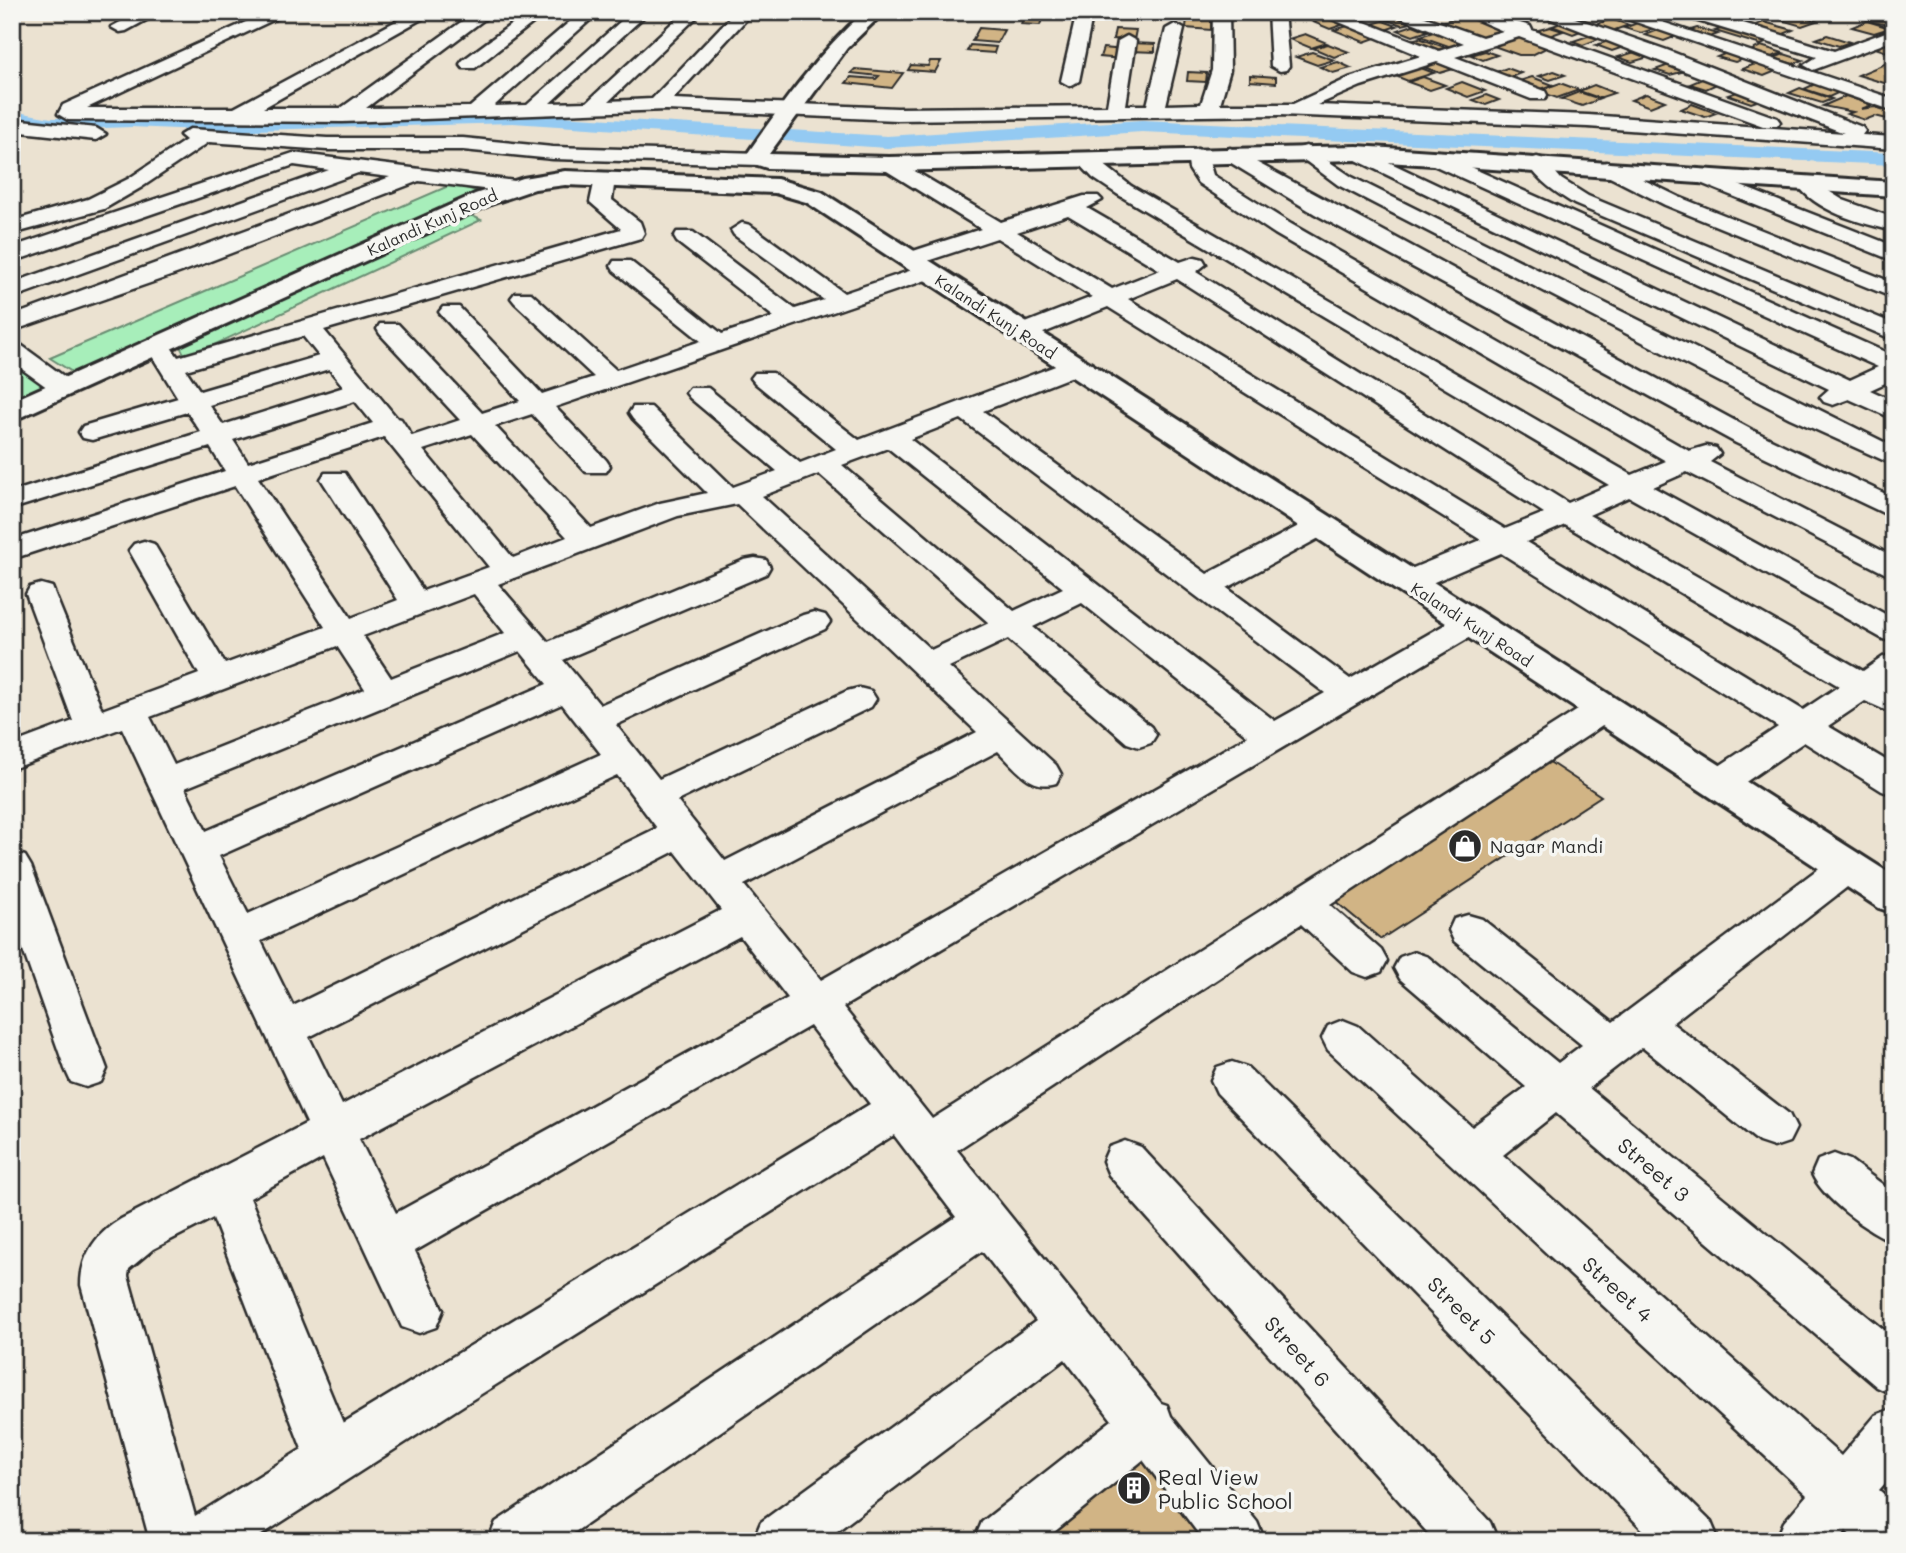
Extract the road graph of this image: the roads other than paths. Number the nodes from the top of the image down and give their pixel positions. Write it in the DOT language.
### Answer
graph roads {
  1 [pos="153,12"];
  2 [pos="282,12"];
  3 [pos="426,12"];
  4 [pos="486,12"];
  5 [pos="539,12"];
  6 [pos="591,12"];
  7 [pos="641,12"];
  8 [pos="694,12"];
  9 [pos="745,12"];
  10 [pos="875,12"];
  11 [pos="1085,12"];
  12 [pos="1221,12"];
  13 [pos="1276,12"];
  14 [pos="1323,12"];
  15 [pos="1395,12"];
  16 [pos="1467,12"];
  17 [pos="1541,12"];
  18 [pos="1578,12"];
  19 [pos="1615,12"];
  20 [pos="1689,12"];
  21 [pos="1559,19"];
  22 [pos="120,27"];
  23 [pos="1175,29"];
  24 [pos="1520,31"];
  25 [pos="1894,34"];
  26 [pos="1127,41"];
  27 [pos="1480,42"];
  28 [pos="1507,52"];
  29 [pos="1436,55"];
  30 [pos="1835,57"];
  31 [pos="468,64"];
  32 [pos="1280,66"];
  33 [pos="1797,72"];
  34 [pos="1377,75"];
  35 [pos="1070,81"];
  36 [pos="1402,85"];
  37 [pos="1755,90"];
  38 [pos="1538,94"];
  39 [pos="1427,95"];
  40 [pos="657,104"];
  41 [pos="1893,104"];
  42 [pos="592,107"];
  43 [pos="1209,109"];
  44 [pos="1293,109"];
  45 [pos="532,110"];
  46 [pos="1155,110"];
  47 [pos="1116,111"];
  48 [pos="475,113"];
  49 [pos="237,114"];
  50 [pos="1476,115"];
  51 [pos="343,116"];
  52 [pos="786,116"];
  53 [pos="12,125"];
  54 [pos="111,134"];
  55 [pos="175,135"];
  56 [pos="205,136"];
  57 [pos="1813,138"];
  58 [pos="1886,142"];
  59 [pos="762,151"];
  60 [pos="1306,152"];
  61 [pos="553,153"];
  62 [pos="1357,153"];
  63 [pos="1230,154"];
  64 [pos="1197,155"];
  65 [pos="1436,159"];
  66 [pos="1086,160"];
  67 [pos="1537,163"];
  68 [pos="889,164"];
  69 [pos="356,167"];
  70 [pos="1608,168"];
  71 [pos="416,174"];
  72 [pos="1700,176"];
  73 [pos="605,179"];
  74 [pos="1806,183"];
  75 [pos="525,185"];
  76 [pos="1894,189"];
  77 [pos="1124,190"];
  78 [pos="1070,207"];
  79 [pos="1894,225"];
  80 [pos="12,228"];
  81 [pos="999,229"];
  82 [pos="1283,229"];
  83 [pos="743,230"];
  84 [pos="685,237"];
  85 [pos="1231,250"];
  86 [pos="1894,254"];
  87 [pos="12,255"];
  88 [pos="622,266"];
  89 [pos="918,266"];
  90 [pos="1179,271"];
  91 [pos="12,291"];
  92 [pos="1894,291"];
  93 [pos="1113,297"];
  94 [pos="523,298"];
  95 [pos="841,301"];
  96 [pos="451,312"];
  97 [pos="791,318"];
  98 [pos="12,324"];
  99 [pos="309,328"];
  100 [pos="389,329"];
  101 [pos="1022,333"];
  102 [pos="1894,333"];
  103 [pos="718,343"];
  104 [pos="12,350"];
  105 [pos="164,356"];
  106 [pos="334,359"];
  107 [pos="1074,367"];
  108 [pos="1894,367"];
  109 [pos="764,378"];
  110 [pos="611,379"];
  111 [pos="64,388"];
  112 [pos="362,390"];
  113 [pos="1847,390"];
  114 [pos="699,393"];
  115 [pos="194,401"];
  116 [pos="538,404"];
  117 [pos="964,409"];
  118 [pos="1894,411"];
  119 [pos="12,412"];
  120 [pos="1799,412"];
  121 [pos="642,413"];
  122 [pos="479,423"];
  123 [pos="92,432"];
  124 [pos="400,436"];
  125 [pos="891,437"];
  126 [pos="1745,437"];
  127 [pos="218,438"];
  128 [pos="856,451"];
  129 [pos="1894,457"];
  130 [pos="1688,462"];
  131 [pos="596,466"];
  132 [pos="810,469"];
  133 [pos="242,475"];
  134 [pos="335,479"];
  135 [pos="1632,487"];
  136 [pos="736,496"];
  137 [pos="12,501"];
  138 [pos="1894,509"];
  139 [pos="1568,515"];
  140 [pos="1320,526"];
  141 [pos="587,541"];
  142 [pos="1501,543"];
  143 [pos="12,550"];
  144 [pos="144,550"];
  145 [pos="755,567"];
  146 [pos="1894,569"];
  147 [pos="494,576"];
  148 [pos="1407,582"];
  149 [pos="1203,588"];
  150 [pos="1084,590"];
  151 [pos="41,594"];
  152 [pos="417,605"];
  153 [pos="814,622"];
  154 [pos="1471,623"];
  155 [pos="1011,625"];
  156 [pos="345,632"];
  157 [pos="1894,632"];
  158 [pos="545,661"];
  159 [pos="927,665"];
  160 [pos="1894,665"];
  161 [pos="218,680"];
  162 [pos="1863,686"];
  163 [pos="385,694"];
  164 [pos="1350,695"];
  165 [pos="859,699"];
  166 [pos="1894,703"];
  167 [pos="1604,709"];
  168 [pos="131,712"];
  169 [pos="594,722"];
  170 [pos="1803,726"];
  171 [pos="92,727"];
  172 [pos="1001,734"];
  173 [pos="1139,735"];
  174 [pos="1273,738"];
  175 [pos="12,757"];
  176 [pos="623,758"];
  177 [pos="1044,774"];
  178 [pos="165,782"];
  179 [pos="1894,782"];
  180 [pos="1718,783"];
  181 [pos="654,797"];
  182 [pos="681,832"];
  183 [pos="197,850"];
  184 [pos="12,866"];
  185 [pos="1847,867"];
  186 [pos="720,880"];
  187 [pos="1894,897"];
  188 [pos="1303,903"];
  189 [pos="747,914"];
  190 [pos="1468,930"];
  191 [pos="237,935"];
  192 [pos="1367,961"];
  193 [pos="1414,968"];
  194 [pos="816,1003"];
  195 [pos="283,1030"];
  196 [pos="1628,1036"];
  197 [pos="1343,1038"];
  198 [pos="86,1069"];
  199 [pos="1232,1080"];
  200 [pos="1557,1086"];
  201 [pos="899,1109"];
  202 [pos="1774,1128"];
  203 [pos="332,1132"];
  204 [pos="928,1145"];
  205 [pos="1470,1154"];
  206 [pos="1125,1161"];
  207 [pos="1834,1174"];
  208 [pos="223,1189"];
  209 [pos="988,1221"];
  210 [pos="1894,1221"];
  211 [pos="388,1242"];
  212 [pos="419,1310"];
  213 [pos="1070,1325"];
  214 [pos="1894,1370"];
  215 [pos="1149,1423"];
  216 [pos="1894,1433"];
  217 [pos="332,1460"];
  218 [pos="1843,1493"];
  219 [pos="1894,1539"];
  220 [pos="180,1541"];
  221 [pos="204,1541"];
  222 [pos="515,1541"];
  223 [pos="780,1541"];
  224 [pos="1001,1541"];
  225 [pos="1238,1541"];
  226 [pos="1471,1541"];
  227 [pos="1692,1541"];
  228 [pos="1803,1541"];
  1 -- 22 [label="street"];
  2 -- 49 [label="street"];
  3 -- 49 [label="street"];
  4 -- 51 [label="street"];
  5 -- 31 [label="street"];
  6 -- 48 [label="street"];
  7 -- 45 [label="street"];
  8 -- 42 [label="street"];
  9 -- 40 [label="street"];
  10 -- 52 [label="street"];
  11 -- 35 [label="street"];
  12 -- 43 [label="street"];
  13 -- 32 [label="street"];
  14 -- 29 [label="street"];
  15 -- 27 [label="street"];
  16 -- 24 [label="street"];
  17 -- 21 [label="street"];
  18 -- 21 [label="street"];
  19 -- 33 [label="street"];
  20 -- 30 [label="street"];
  21 -- 24 [label="street"];
  21 -- 37 [label="street"];
  23 -- 46 [label="street"];
  24 -- 27 [label="street"];
  24 -- 57 [label="street"];
  25 -- 30 [label="street"];
  26 -- 47 [label="street"];
  27 -- 28 [label="street"];
  27 -- 29 [label="street"];
  29 -- 34 [label="street"];
  29 -- 38 [label="street"];
  30 -- 33 [label="street"];
  33 -- 37 [label="street"];
  33 -- 41 [label="street"];
  34 -- 36 [label="street"];
  34 -- 44 [label="street"];
  37 -- 58 [label="street"];
  39 -- 50 [label="street"];
  40 -- 42 [label="street"];
  40 -- 52 [label="street"];
  42 -- 45 [label="street"];
  43 -- 44 [label="street"];
  43 -- 46 [label="street"];
  44 -- 50 [label="street"];
  45 -- 48 [label="street"];
  46 -- 47 [label="street"];
  47 -- 52 [label="street"];
  48 -- 51 [label="street"];
  49 -- 51 [label="street"];
  50 -- 57 [label="street"];
  52 -- 59 [label="street"];
  53 -- 54 [label="street"];
  55 -- 56 [label="street"];
  56 -- 61 [label="street"];
  56 -- 80 [label="street"];
  57 -- 58 [label="street"];
  59 -- 61 [label="street"];
  59 -- 68 [label="street"];
  60 -- 62 [label="street"];
  60 -- 63 [label="street"];
  60 -- 120 [label="street"];
  61 -- 75 [label="street"];
  62 -- 65 [label="street"];
  62 -- 113 [label="street"];
  63 -- 64 [label="street"];
  63 -- 126 [label="street"];
  64 -- 66 [label="street"];
  64 -- 82 [label="street"];
  65 -- 67 [label="street"];
  65 -- 108 [label="street"];
  66 -- 68 [label="street"];
  66 -- 77 [label="street"];
  67 -- 70 [label="street"];
  67 -- 102 [label="street"];
  68 -- 81 [label="street"];
  69 -- 71 [label="street"];
  69 -- 87 [label="street"];
  69 -- 91 [label="street"];
  70 -- 72 [label="street"];
  70 -- 92 [label="street"];
  71 -- 75 [label="street"];
  71 -- 98 [label="street"];
  72 -- 74 [label="street"];
  72 -- 86 [label="street"];
  73 -- 75 [label="street, Kalandi Kunj Road"];
  73 -- 89 [label="street, Kalandi Kunj Road"];
  73 -- 99 [label="street"];
  74 -- 76 [label="street"];
  74 -- 79 [label="street"];
  75 -- 105 [label="street, Kalandi Kunj Road"];
  77 -- 78 [label="street"];
  77 -- 85 [label="street"];
  78 -- 81 [label="street"];
  78 -- 90 [label="street"];
  81 -- 89 [label="street"];
  81 -- 93 [label="street"];
  82 -- 85 [label="street"];
  82 -- 130 [label="street"];
  83 -- 95 [label="street"];
  84 -- 97 [label="street"];
  85 -- 90 [label="street"];
  85 -- 135 [label="street"];
  88 -- 103 [label="street"];
  89 -- 95 [label="street"];
  89 -- 101 [label="street, Kalandi Kunj Road"];
  90 -- 93 [label="street"];
  90 -- 139 [label="street"];
  93 -- 101 [label="street"];
  93 -- 142 [label="street"];
  94 -- 110 [label="street"];
  95 -- 97 [label="street"];
  96 -- 116 [label="street"];
  97 -- 103 [label="street"];
  99 -- 105 [label="street"];
  99 -- 106 [label="street"];
  100 -- 122 [label="street"];
  101 -- 107 [label="street, Kalandi Kunj Road"];
  103 -- 110 [label="street"];
  104 -- 111 [label="street"];
  105 -- 111 [label="street, Kalandi Kunj Road"];
  105 -- 115 [label="street"];
  106 -- 112 [label="street"];
  106 -- 115 [label="street"];
  107 -- 117 [label="street"];
  107 -- 140 [label="street, Kalandi Kunj Road"];
  108 -- 113 [label="street"];
  109 -- 128 [label="street"];
  110 -- 116 [label="street"];
  111 -- 119 [label="street, Kalandi Kunj Road"];
  112 -- 124 [label="street"];
  112 -- 127 [label="street"];
  113 -- 118 [label="street"];
  113 -- 120 [label="street"];
  114 -- 132 [label="street"];
  115 -- 123 [label="street"];
  115 -- 127 [label="street"];
  116 -- 122 [label="street"];
  116 -- 131 [label="street"];
  117 -- 125 [label="street"];
  117 -- 149 [label="street"];
  120 -- 126 [label="street"];
  120 -- 129 [label="street"];
  121 -- 136 [label="street"];
  122 -- 124 [label="street"];
  122 -- 141 [label="street"];
  124 -- 133 [label="street"];
  124 -- 147 [label="street"];
  125 -- 128 [label="street"];
  125 -- 150 [label="street"];
  126 -- 130 [label="street"];
  126 -- 138 [label="street"];
  127 -- 133 [label="street"];
  127 -- 137 [label="street"];
  128 -- 132 [label="street"];
  130 -- 135 [label="street"];
  130 -- 146 [label="street"];
  132 -- 136 [label="street"];
  132 -- 155 [label="street"];
  133 -- 143 [label="street"];
  133 -- 156 [label="street"];
  134 -- 152 [label="street"];
  135 -- 139 [label="street"];
  135 -- 157 [label="street"];
  136 -- 141 [label="street"];
  136 -- 159 [label="street"];
  139 -- 142 [label="street"];
  139 -- 162 [label="street"];
  140 -- 148 [label="street, Kalandi Kunj Road"];
  140 -- 149 [label="street"];
  141 -- 147 [label="street"];
  142 -- 148 [label="street"];
  142 -- 170 [label="street"];
  144 -- 161 [label="street"];
  145 -- 158 [label="street"];
  147 -- 152 [label="street"];
  147 -- 158 [label="street"];
  148 -- 154 [label="street, Kalandi Kunj Road"];
  149 -- 164 [label="street"];
  150 -- 155 [label="street"];
  150 -- 174 [label="street"];
  151 -- 171 [label="street"];
  152 -- 156 [label="street"];
  153 -- 169 [label="street"];
  154 -- 164 [label="street"];
  154 -- 167 [label="street, Kalandi Kunj Road"];
  155 -- 159 [label="street"];
  155 -- 173 [label="street"];
  156 -- 161 [label="street"];
  156 -- 163 [label="street"];
  158 -- 163 [label="street"];
  158 -- 169 [label="street"];
  158 -- 183 [label="street"];
  159 -- 172 [label="street"];
  160 -- 162 [label="street"];
  161 -- 168 [label="street"];
  162 -- 166 [label="street"];
  162 -- 170 [label="street"];
  163 -- 178 [label="street"];
  164 -- 174 [label="street"];
  165 -- 181 [label="street"];
  167 -- 180 [label="street, Kalandi Kunj Road"];
  167 -- 188 [label="street"];
  168 -- 171 [label="street"];
  168 -- 178 [label="street"];
  169 -- 176 [label="street"];
  170 -- 179 [label="street"];
  170 -- 180 [label="street"];
  171 -- 175 [label="street"];
  172 -- 177 [label="street"];
  172 -- 186 [label="street"];
  174 -- 194 [label="street"];
  176 -- 181 [label="street"];
  176 -- 191 [label="street"];
  178 -- 183 [label="street"];
  180 -- 185 [label="street, Kalandi Kunj Road"];
  181 -- 182 [label="street"];
  182 -- 186 [label="street"];
  182 -- 195 [label="street"];
  183 -- 191 [label="street"];
  184 -- 198 [label="street"];
  185 -- 187 [label="street, Kalandi Kunj Road"];
  185 -- 196 [label="street"];
  186 -- 189 [label="street"];
  188 -- 192 [label="street"];
  188 -- 204 [label="street"];
  189 -- 194 [label="street"];
  189 -- 203 [label="street"];
  190 -- 196 [label="street"];
  191 -- 195 [label="street"];
  193 -- 200 [label="street, Street 3"];
  194 -- 201 [label="street"];
  194 -- 211 [label="street"];
  195 -- 203 [label="street"];
  196 -- 200 [label="street"];
  196 -- 202 [label="street"];
  197 -- 205 [label="street, Street 4"];
  199 -- 227 [label="street, Street 5"];
  200 -- 205 [label="street"];
  200 -- 214 [label="street, Street 3"];
  201 -- 204 [label="street"];
  201 -- 217 [label="street"];
  203 -- 208 [label="street"];
  203 -- 211 [label="street"];
  204 -- 209 [label="street"];
  205 -- 218 [label="street, Street 4"];
  206 -- 226 [label="street, Street 6"];
  207 -- 210 [label="street"];
  208 -- 217 [label="street"];
  208 -- 220 [label="street"];
  209 -- 213 [label="street"];
  209 -- 222 [label="street"];
  211 -- 212 [label="street"];
  213 -- 215 [label="street"];
  213 -- 223 [label="street"];
  215 -- 224 [label="street"];
  215 -- 225 [label="street"];
  216 -- 218 [label="street"];
  217 -- 221 [label="street"];
  218 -- 219 [label="street, Street 4"];
  218 -- 228 [label="street"];
}
